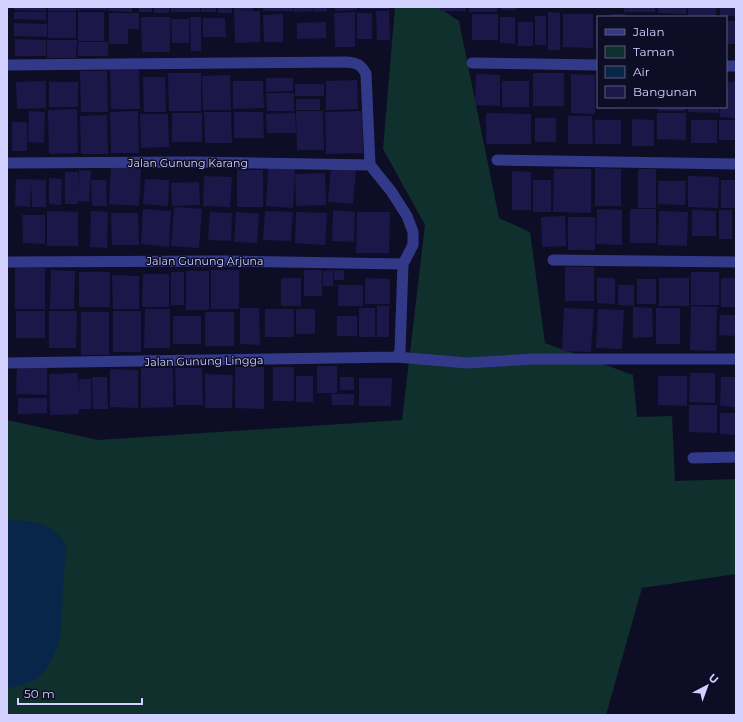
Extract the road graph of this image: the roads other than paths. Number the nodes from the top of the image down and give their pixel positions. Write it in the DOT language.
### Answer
graph roads {
  1 [pos="472,63"];
  2 [pos="7,65"];
  3 [pos="597,65"];
  4 [pos="497,160"];
  5 [pos="7,163"];
  6 [pos="736,164"];
  7 [pos="370,165"];
  8 [pos="553,260"];
  9 [pos="7,262"];
  10 [pos="736,262"];
  11 [pos="403,264"];
  12 [pos="398,356"];
  13 [pos="736,359"];
  14 [pos="7,363"];
  15 [pos="736,457"];
  16 [pos="693,458"];
  1 -- 3 [label="street"];
  2 -- 7 [label="street"];
  4 -- 6 [label="street"];
  5 -- 7 [label="street, Jalan Gunung Karang"];
  7 -- 11 [label="street"];
  8 -- 10 [label="street"];
  9 -- 11 [label="street, Jalan Gunung Arjuna"];
  11 -- 12 [label="street"];
  12 -- 13 [label="street, Jalan Gunung Lingga"];
  12 -- 14 [label="street, Jalan Gunung Lingga"];
  15 -- 16 [label="street"];
}
